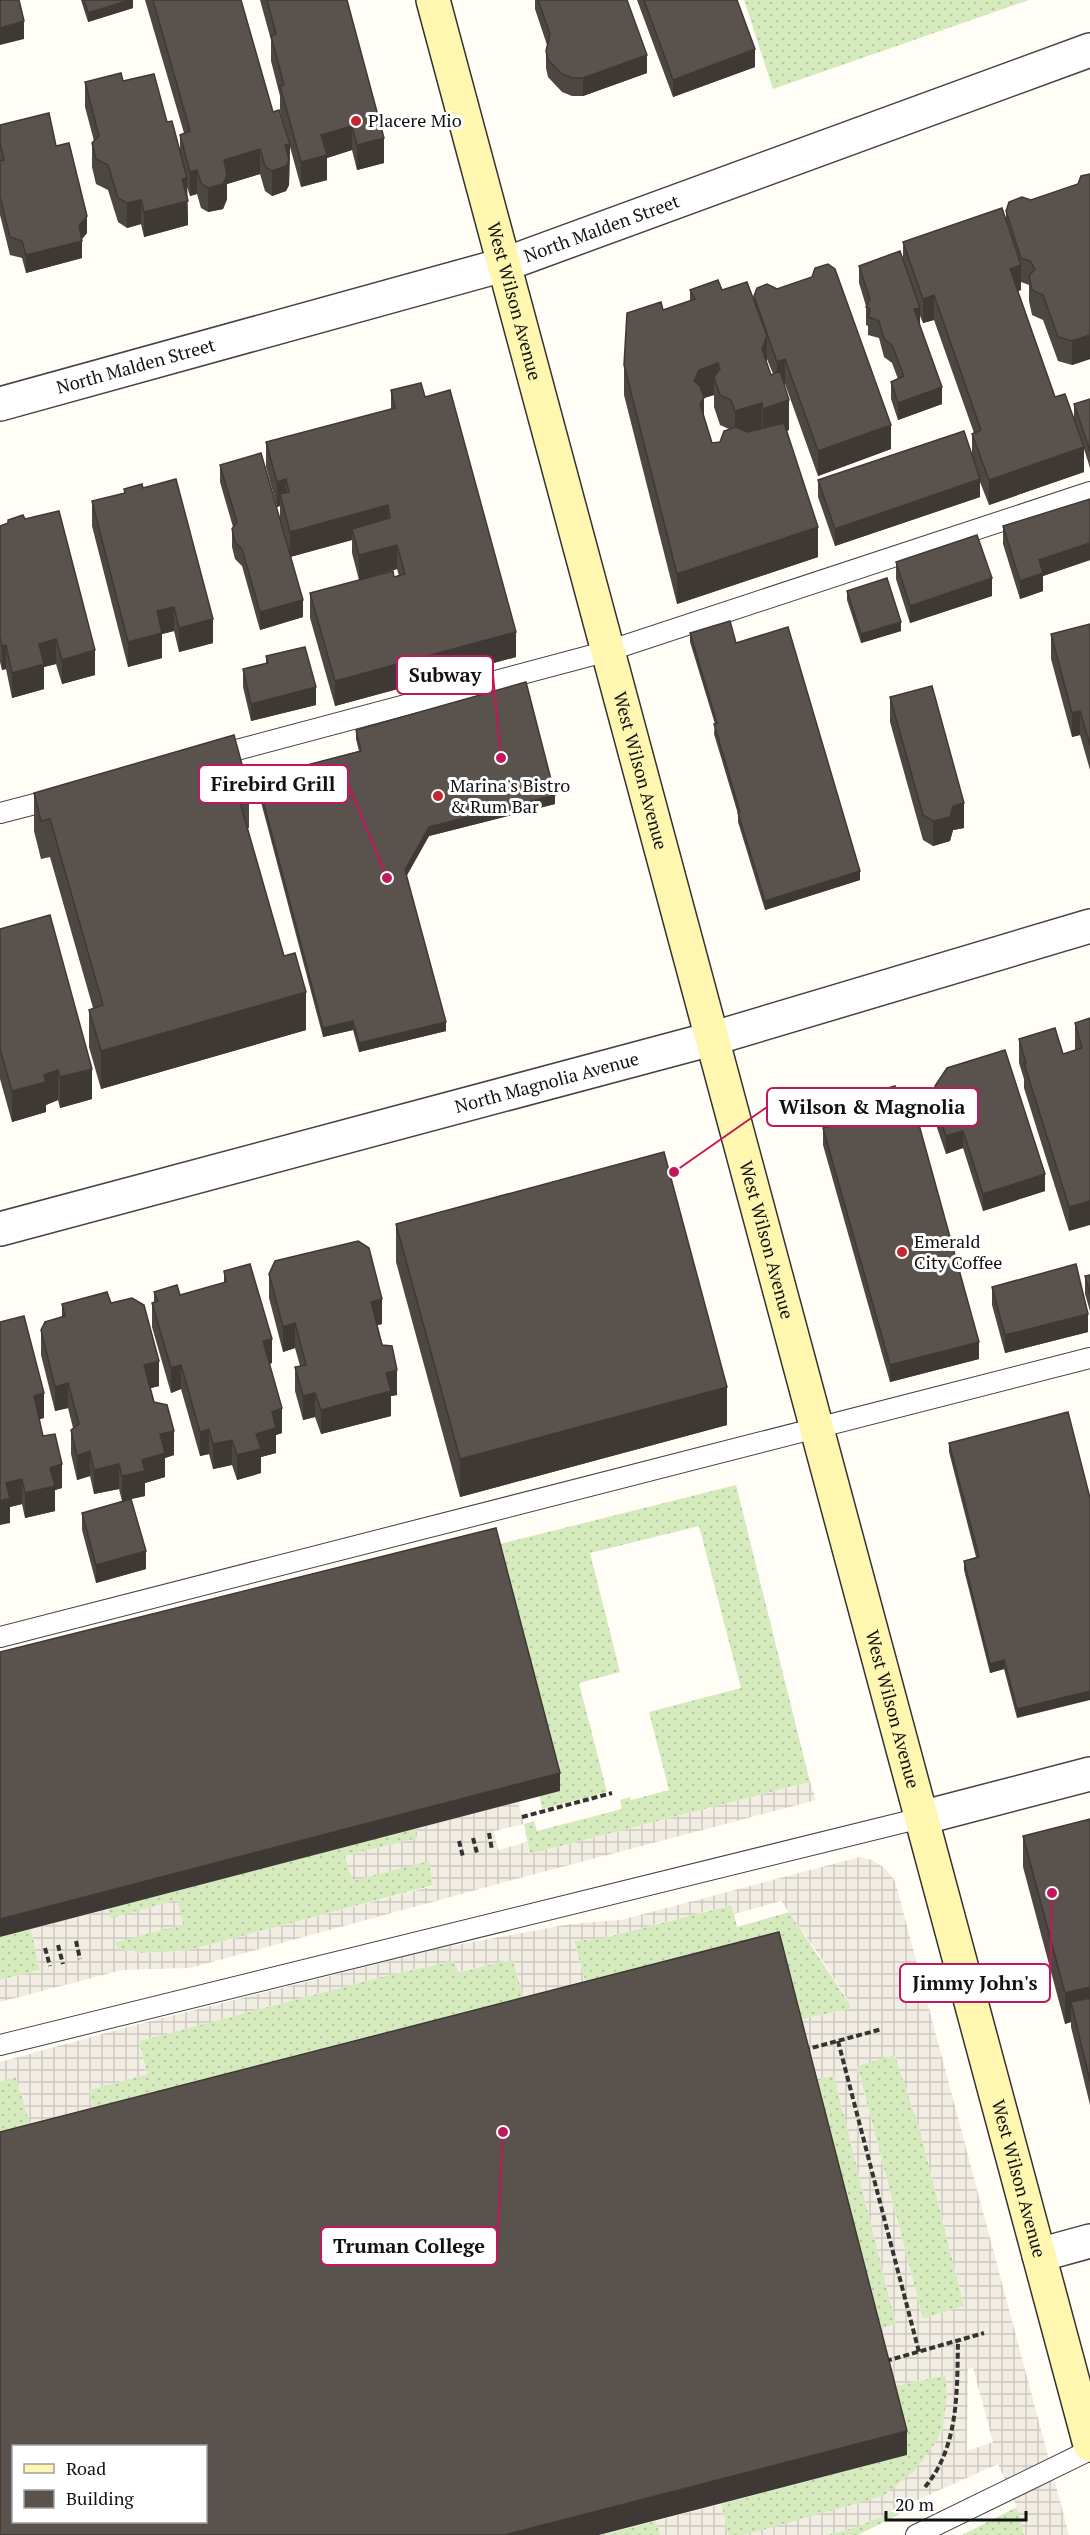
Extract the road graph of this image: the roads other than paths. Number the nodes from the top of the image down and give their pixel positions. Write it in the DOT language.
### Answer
graph roads {
  1 [pos="433,0"];
  2 [pos="1090,50"];
  3 [pos="503,265"];
  4 [pos="0,404"];
  5 [pos="1090,492"];
  6 [pos="608,651"];
  7 [pos="196,761"];
  8 [pos="81,792"];
  9 [pos="0,813"];
  10 [pos="1090,926"];
  11 [pos="711,1039"];
  12 [pos="0,1228"];
  13 [pos="1090,1358"];
  14 [pos="816,1428"];
  15 [pos="0,1637"];
  16 [pos="1090,1774"];
  17 [pos="921,1818"];
  18 [pos="0,2045"];
  19 [pos="1090,2241"];
  20 [pos="1039,2255"];
  21 [pos="1090,2445"];
  22 [pos="1090,2450"];
  23 [pos="916,2535"];
  1 -- 3 [label="street, West Wilson Avenue"];
  2 -- 3 [label="street, North Malden Street"];
  3 -- 4 [label="street, North Malden Street"];
  3 -- 6 [label="street, West Wilson Avenue"];
  5 -- 6 [label="lane"];
  6 -- 7 [label="lane"];
  6 -- 11 [label="street, West Wilson Avenue"];
  8 -- 9 [label="lane"];
  10 -- 11 [label="street, North Magnolia Avenue"];
  11 -- 12 [label="street, North Magnolia Avenue"];
  11 -- 14 [label="street, West Wilson Avenue"];
  13 -- 14 [label="lane"];
  14 -- 15 [label="lane"];
  14 -- 17 [label="street, West Wilson Avenue"];
  16 -- 17 [label="street"];
  17 -- 18 [label="lane"];
  17 -- 20 [label="street, West Wilson Avenue"];
  19 -- 20 [label="street"];
  20 -- 21 [label="street, West Wilson Avenue"];
  22 -- 23 [label="lane"];
}
